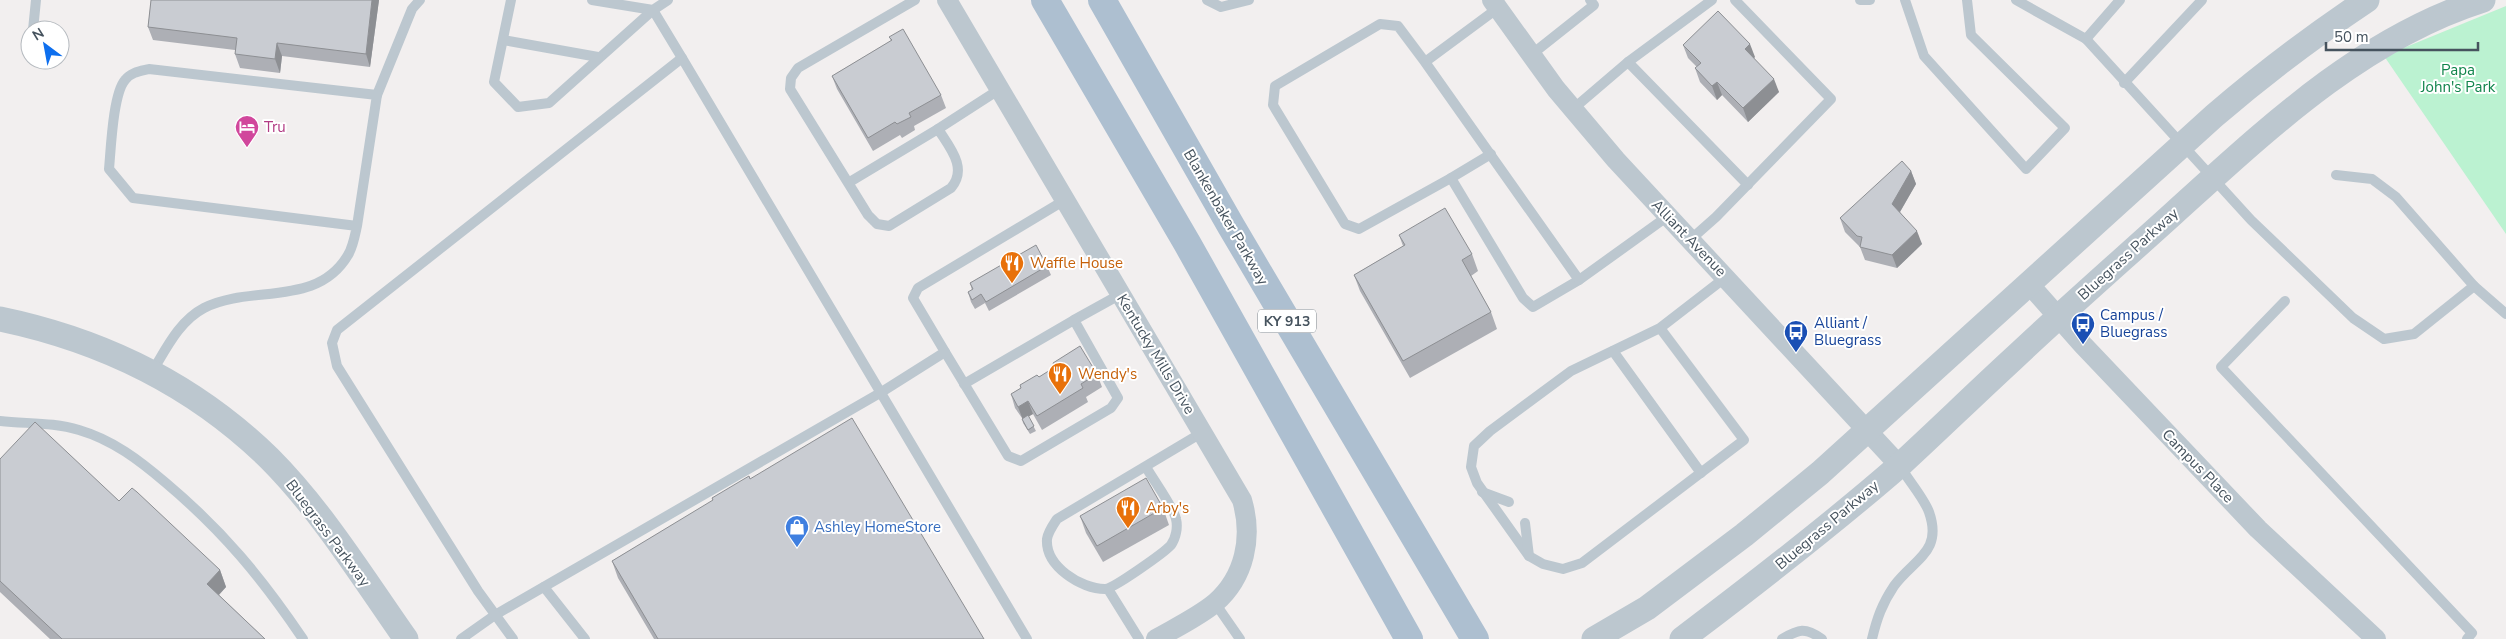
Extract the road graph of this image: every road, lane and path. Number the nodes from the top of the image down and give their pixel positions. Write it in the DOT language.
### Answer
graph roads {
  1 [pos="36,0"];
  2 [pos="420,0"];
  3 [pos="511,0"];
  4 [pos="592,0"];
  5 [pos="668,0"];
  6 [pos="915,0"];
  7 [pos="947,0"];
  8 [pos="1045,0"];
  9 [pos="1102,0"];
  10 [pos="1208,0"];
  11 [pos="1249,0"];
  12 [pos="1590,0"];
  13 [pos="1712,0"];
  14 [pos="1735,0"];
  15 [pos="1860,0"];
  16 [pos="1870,0"];
  17 [pos="1905,0"];
  18 [pos="1967,0"];
  19 [pos="2016,0"];
  20 [pos="2120,0"];
  21 [pos="2202,0"];
  22 [pos="2367,0"];
  23 [pos="2483,0"];
  24 [pos="1495,4"];
  25 [pos="654,10"];
  26 [pos="34,20"];
  27 [pos="2086,39"];
  28 [pos="503,40"];
  29 [pos="1531,55"];
  30 [pos="598,57"];
  31 [pos="682,58"];
  32 [pos="1425,62"];
  33 [pos="1628,62"];
  34 [pos="2124,83"];
  35 [pos="1000,89"];
  36 [pos="377,95"];
  37 [pos="1573,109"];
  38 [pos="938,129"];
  39 [pos="2182,145"];
  40 [pos="1491,154"];
  41 [pos="2336,175"];
  42 [pos="1451,178"];
  43 [pos="2213,178"];
  44 [pos="848,183"];
  45 [pos="1748,185"];
  46 [pos="1065,200"];
  47 [pos="1668,216"];
  48 [pos="357,226"];
  49 [pos="1690,240"];
  50 [pos="1726,277"];
  51 [pos="1579,280"];
  52 [pos="2029,284"];
  53 [pos="2474,286"];
  54 [pos="1121,294"];
  55 [pos="2285,301"];
  56 [pos="2506,314"];
  57 [pos="2058,318"];
  58 [pos="0,319"];
  59 [pos="1074,320"];
  60 [pos="1660,328"];
  61 [pos="1613,351"];
  62 [pos="945,352"];
  63 [pos="152,372"];
  64 [pos="964,384"];
  65 [pos="880,393"];
  66 [pos="0,421"];
  67 [pos="1869,430"];
  68 [pos="1202,432"];
  69 [pos="1899,465"];
  70 [pos="1146,467"];
  71 [pos="1701,473"];
  72 [pos="1482,492"];
  73 [pos="1509,502"];
  74 [pos="1525,523"];
  75 [pos="1528,556"];
  76 [pos="544,587"];
  77 [pos="1108,589"];
  78 [pos="1215,603"];
  79 [pos="495,615"];
  80 [pos="2470,636"];
  81 [pos="303,639"];
  82 [pos="406,639"];
  83 [pos="462,639"];
  84 [pos="513,639"];
  85 [pos="585,639"];
  86 [pos="1027,639"];
  87 [pos="1139,639"];
  88 [pos="1156,639"];
  89 [pos="1240,639"];
  90 [pos="1408,639"];
  91 [pos="1475,639"];
  92 [pos="1594,639"];
  93 [pos="1682,639"];
  94 [pos="1782,639"];
  95 [pos="1822,639"];
  96 [pos="1872,639"];
  97 [pos="2376,639"];
  98 [pos="2482,639"];
  1 -- 26 [label="lane"];
  2 -- 36 [label="lane"];
  3 -- 28 [label="lane"];
  4 -- 25 [label="lane"];
  5 -- 25 [label="lane"];
  6 -- 44 [label="lane"];
  7 -- 35 [label="street, Kentucky Mills Drive"];
  8 -- 90 [label="main road, KY 913"];
  9 -- 91 [label="main road, Blankenbaker Parkway / KY 913"];
  10 -- 11 [label="lane"];
  12 -- 29 [label="lane"];
  13 -- 33 [label="lane"];
  14 -- 45 [label="lane"];
  15 -- 16 [label="lane"];
  17 -- 18 [label="lane"];
  19 -- 27 [label="lane"];
  20 -- 27 [label="lane"];
  21 -- 34 [label="lane"];
  22 -- 39 [label="street"];
  23 -- 43 [label="street, Bluegrass Parkway"];
  24 -- 29 [label="street, Alliant Avenue"];
  24 -- 32 [label="lane"];
  25 -- 30 [label="lane"];
  25 -- 31 [label="lane"];
  27 -- 34 [label="lane"];
  28 -- 30 [label="lane"];
  28 -- 30 [label="lane"];
  29 -- 37 [label="street, Alliant Avenue"];
  31 -- 65 [label="lane"];
  31 -- 79 [label="lane"];
  32 -- 40 [label="lane"];
  32 -- 42 [label="lane"];
  33 -- 37 [label="lane"];
  33 -- 45 [label="lane"];
  34 -- 39 [label="lane"];
  35 -- 38 [label="lane"];
  35 -- 46 [label="street, Kentucky Mills Drive"];
  36 -- 48 [label="lane"];
  36 -- 48 [label="lane"];
  37 -- 47 [label="street, Alliant Avenue"];
  38 -- 44 [label="lane"];
  38 -- 44 [label="lane"];
  39 -- 43 [label="lane"];
  39 -- 52 [label="street"];
  40 -- 42 [label="lane"];
  40 -- 51 [label="lane"];
  41 -- 53 [label="lane"];
  42 -- 51 [label="lane"];
  43 -- 53 [label="lane"];
  43 -- 57 [label="street, Bluegrass Parkway"];
  45 -- 49 [label="lane"];
  46 -- 54 [label="street, Kentucky Mills Drive"];
  46 -- 62 [label="lane"];
  47 -- 49 [label="street, Alliant Avenue"];
  47 -- 51 [label="lane"];
  48 -- 63 [label="lane"];
  49 -- 50 [label="street, Alliant Avenue"];
  50 -- 60 [label="lane"];
  50 -- 67 [label="street, Alliant Avenue"];
  52 -- 57 [label="street, Campus Place"];
  52 -- 67 [label="street"];
  53 -- 56 [label="lane"];
  54 -- 59 [label="lane"];
  54 -- 68 [label="street, Kentucky Mills Drive"];
  55 -- 80 [label="lane"];
  57 -- 69 [label="street, Bluegrass Parkway"];
  57 -- 97 [label="street, Campus Place"];
  58 -- 63 [label="street, Bluegrass Parkway"];
  59 -- 64 [label="lane"];
  59 -- 64 [label="lane"];
  60 -- 61 [label="lane"];
  60 -- 71 [label="lane"];
  61 -- 71 [label="lane"];
  61 -- 72 [label="lane"];
  62 -- 64 [label="lane"];
  62 -- 65 [label="lane"];
  63 -- 82 [label="street, Bluegrass Parkway"];
  65 -- 76 [label="lane"];
  65 -- 86 [label="lane"];
  66 -- 81 [label="lane"];
  67 -- 69 [label="street, Alliant Avenue"];
  67 -- 92 [label="street"];
  68 -- 70 [label="lane"];
  68 -- 78 [label="street, Kentucky Mills Drive"];
  69 -- 93 [label="street, Bluegrass Parkway"];
  69 -- 96 [label="lane"];
  70 -- 77 [label="lane"];
  70 -- 77 [label="lane"];
  71 -- 75 [label="lane"];
  72 -- 73 [label="lane"];
  72 -- 75 [label="lane"];
  74 -- 75 [label="lane"];
  76 -- 79 [label="lane"];
  76 -- 85 [label="lane"];
  77 -- 87 [label="lane"];
  78 -- 88 [label="street, Kentucky Mills Drive"];
  78 -- 89 [label="lane"];
  79 -- 83 [label="lane"];
  79 -- 84 [label="lane"];
  80 -- 98 [label="lane"];
  94 -- 95 [label="lane"];
}
